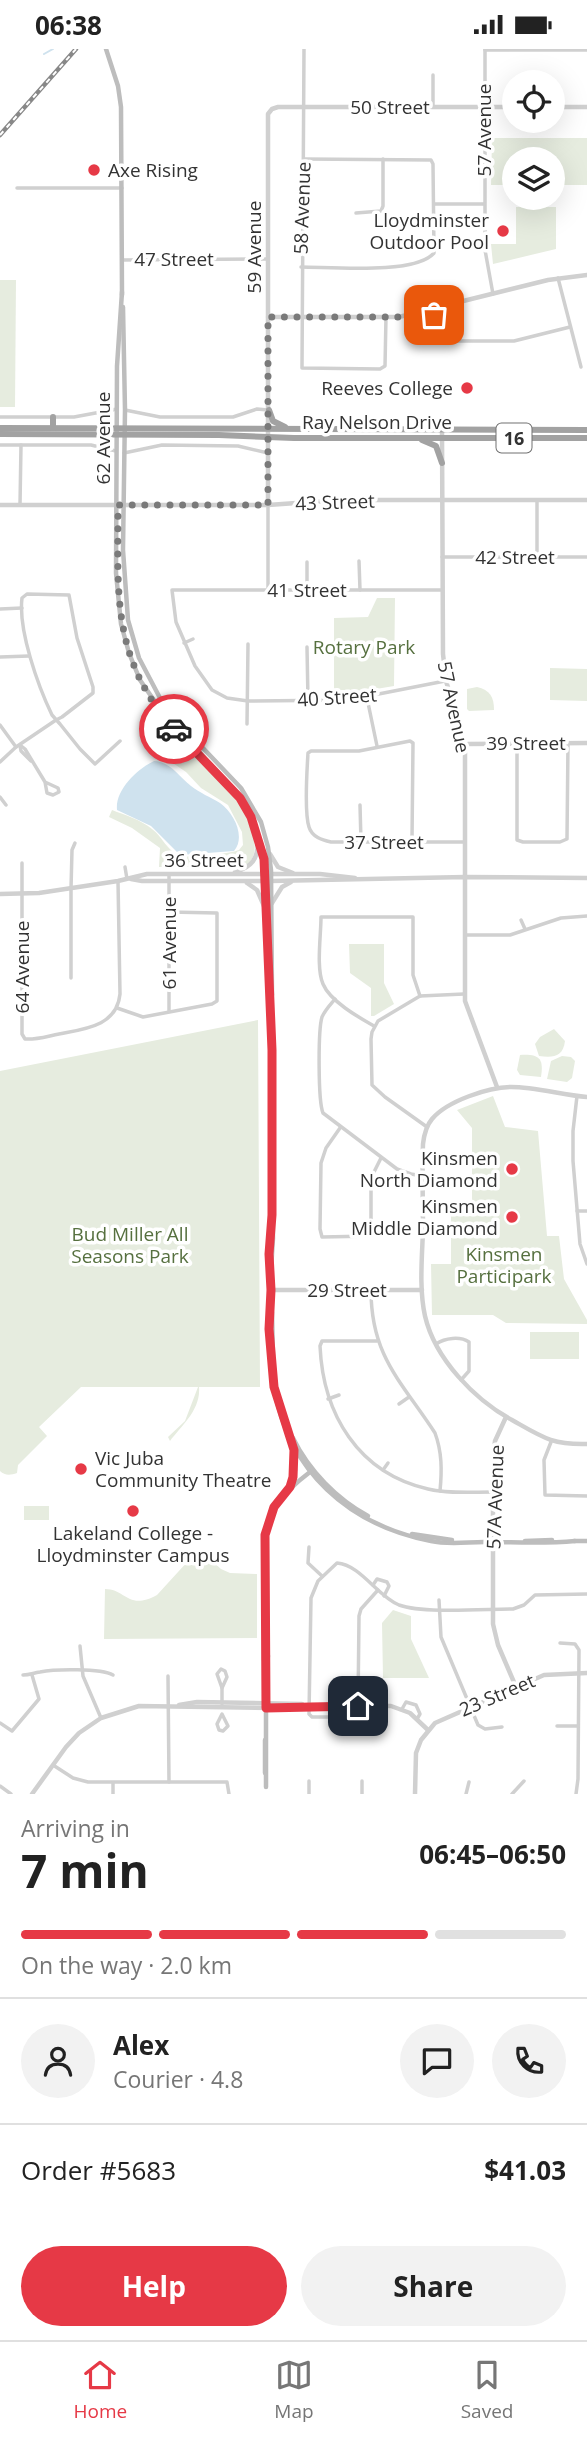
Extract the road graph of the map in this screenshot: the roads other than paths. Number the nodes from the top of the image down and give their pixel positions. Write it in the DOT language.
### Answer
graph roads {
  1 [pos="106,49"];
  2 [pos="303,49"];
  3 [pos="485,50"];
  4 [pos="525,50"];
  5 [pos="587,50"];
  6 [pos="433,75"];
  7 [pos="304,107"];
  8 [pos="433,107"];
  9 [pos="484,107"];
  10 [pos="502,107"];
  11 [pos="565,107"];
  12 [pos="587,107"];
  13 [pos="268,114"];
  14 [pos="304,159"];
  15 [pos="383,159"];
  16 [pos="17,188"];
  17 [pos="122,188"];
  18 [pos="434,204"];
  19 [pos="484,204"];
  20 [pos="356,213"];
  21 [pos="268,259"];
  22 [pos="122,260"];
  23 [pos="301,267"];
  24 [pos="587,275"];
  25 [pos="558,278"];
  26 [pos="122,292"];
  27 [pos="493,294"];
  28 [pos="433,310"];
  29 [pos="268,317"];
  30 [pos="301,317"];
  31 [pos="386,317"];
  32 [pos="570,327"];
  33 [pos="580,367"];
  34 [pos="117,409"];
  35 [pos="125,410"];
  36 [pos="269,411"];
  37 [pos="0,417"];
  38 [pos="53,417"];
  39 [pos="0,428"];
  40 [pos="53,428"];
  41 [pos="290,429"];
  42 [pos="587,430"];
  43 [pos="121,431"];
  44 [pos="269,432"];
  45 [pos="442,433"];
  46 [pos="0,434"];
  47 [pos="417,438"];
  48 [pos="587,438"];
  49 [pos="0,445"];
  50 [pos="20,445"];
  51 [pos="117,451"];
  52 [pos="124,453"];
  53 [pos="268,453"];
  54 [pos="442,463"];
  55 [pos="442,499"];
  56 [pos="537,500"];
  57 [pos="587,500"];
  58 [pos="0,505"];
  59 [pos="20,505"];
  60 [pos="118,505"];
  61 [pos="124,505"];
  62 [pos="268,505"];
  63 [pos="442,557"];
  64 [pos="537,557"];
  65 [pos="587,557"];
  66 [pos="359,561"];
  67 [pos="307,562"];
  68 [pos="268,590"];
  69 [pos="307,590"];
  70 [pos="359,590"];
  71 [pos="442,590"];
  72 [pos="22,608"];
  73 [pos="0,609"];
  74 [pos="193,639"];
  75 [pos="184,643"];
  76 [pos="248,644"];
  77 [pos="307,647"];
  78 [pos="30,656"];
  79 [pos="0,657"];
  80 [pos="446,681"];
  81 [pos="367,698"];
  82 [pos="248,701"];
  83 [pos="308,701"];
  84 [pos="56,720"];
  85 [pos="0,725"];
  86 [pos="247,725"];
  87 [pos="120,740"];
  88 [pos="517,743"];
  89 [pos="568,743"];
  90 [pos="587,743"];
  91 [pos="465,744"];
  92 [pos="19,746"];
  93 [pos="377,747"];
  94 [pos="0,762"];
  95 [pos="45,782"];
  96 [pos="0,797"];
  97 [pos="6,805"];
  98 [pos="360,805"];
  99 [pos="258,839"];
  100 [pos="412,841"];
  101 [pos="361,842"];
  102 [pos="464,842"];
  103 [pos="75,843"];
  104 [pos="270,854"];
  105 [pos="22,863"];
  106 [pos="125,867"];
  107 [pos="169,874"];
  108 [pos="224,874"];
  109 [pos="301,875"];
  110 [pos="465,877"];
  111 [pos="268,878"];
  112 [pos="587,878"];
  113 [pos="128,879"];
  114 [pos="362,879"];
  115 [pos="118,881"];
  116 [pos="169,881"];
  117 [pos="236,881"];
  118 [pos="295,881"];
  119 [pos="71,889"];
  120 [pos="0,894"];
  121 [pos="22,894"];
  122 [pos="271,904"];
  123 [pos="265,906"];
  124 [pos="169,912"];
  125 [pos="587,916"];
  126 [pos="521,920"];
  127 [pos="525,929"];
  128 [pos="466,936"];
  129 [pos="71,978"];
  130 [pos="465,994"];
  131 [pos="420,996"];
  132 [pos="271,999"];
  133 [pos="335,999"];
  134 [pos="117,1008"];
  135 [pos="169,1011"];
  136 [pos="374,1026"];
  137 [pos="497,1087"];
  138 [pos="577,1096"];
  139 [pos="587,1097"];
  140 [pos="427,1127"];
  141 [pos="340,1128"];
  142 [pos="381,1158"];
  143 [pos="422,1175"];
  144 [pos="577,1211"];
  145 [pos="587,1211"];
  146 [pos="587,1263"];
  147 [pos="270,1290"];
  148 [pos="371,1290"];
  149 [pos="422,1290"];
  150 [pos="271,1320"];
  151 [pos="377,1341"];
  152 [pos="436,1343"];
  153 [pos="461,1380"];
  154 [pos="339,1395"];
  155 [pos="409,1397"];
  156 [pos="328,1399"];
  157 [pos="399,1404"];
  158 [pos="506,1417"];
  159 [pos="288,1433"];
  160 [pos="551,1442"];
  161 [pos="587,1444"];
  162 [pos="388,1463"];
  163 [pos="383,1470"];
  164 [pos="311,1471"];
  165 [pos="290,1487"];
  166 [pos="440,1491"];
  167 [pos="492,1492"];
  168 [pos="587,1496"];
  169 [pos="587,1541"];
  170 [pos="460,1542"];
  171 [pos="492,1542"];
  172 [pos="309,1547"];
  173 [pos="322,1576"];
  174 [pos="372,1585"];
  175 [pos="378,1590"];
  176 [pos="587,1594"];
  177 [pos="384,1596"];
  178 [pos="439,1600"];
  179 [pos="439,1609"];
  180 [pos="492,1609"];
  181 [pos="560,1643"];
  182 [pos="80,1646"];
  183 [pos="82,1671"];
  184 [pos="579,1673"];
  185 [pos="587,1673"];
  186 [pos="23,1675"];
  187 [pos="32,1675"];
  188 [pos="113,1675"];
  189 [pos="169,1676"];
  190 [pos="516,1687"];
  191 [pos="222,1688"];
  192 [pos="169,1705"];
  193 [pos="266,1705"];
  194 [pos="309,1705"];
  195 [pos="358,1706"];
  196 [pos="372,1706"];
  197 [pos="470,1707"];
  198 [pos="222,1708"];
  199 [pos="402,1709"];
  200 [pos="102,1718"];
  201 [pos="416,1719"];
  202 [pos="0,1724"];
  203 [pos="557,1726"];
  204 [pos="578,1726"];
  205 [pos="502,1727"];
  206 [pos="428,1730"];
  207 [pos="53,1765"];
  208 [pos="309,1781"];
  209 [pos="362,1781"];
  210 [pos="524,1781"];
  211 [pos="169,1782"];
  212 [pos="469,1782"];
  213 [pos="113,1783"];
  214 [pos="0,1786"];
  215 [pos="11,1794"];
  216 [pos="32,1794"];
  217 [pos="113,1794"];
  218 [pos="229,1794"];
  219 [pos="267,1794"];
  220 [pos="309,1794"];
  221 [pos="362,1794"];
  222 [pos="415,1794"];
  223 [pos="466,1794"];
  224 [pos="512,1794"];
  225 [pos="576,1794"];
  1 -- 17 [label="main road, 62 Avenue"];
  2 -- 7 [label="street, 58 Avenue"];
  3 -- 4 [label="street"];
  3 -- 9 [label="street, 57 Avenue"];
  4 -- 5 [label="street"];
  6 -- 8 [label="street"];
  7 -- 8 [label="street, 50 Street"];
  7 -- 13 [label="street, 50 Street"];
  7 -- 14 [label="street, 58 Avenue"];
  8 -- 9 [label="street, 50 Street"];
  9 -- 10 [label="street, 50 Street"];
  9 -- 19 [label="street, 57 Avenue"];
  11 -- 12 [label="street"];
  13 -- 21 [label="street, 59 Avenue"];
  14 -- 15 [label="street"];
  14 -- 23 [label="street, 58 Avenue"];
  15 -- 18 [label="street"];
  15 -- 20 [label="street"];
  16 -- 17 [label="street"];
  17 -- 22 [label="main road, 62 Avenue"];
  18 -- 19 [label="street"];
  18 -- 23 [label="street"];
  19 -- 27 [label="street, 57 Avenue"];
  21 -- 22 [label="street, 47 Street"];
  21 -- 29 [label="street, 59 Avenue"];
  22 -- 26 [label="main road, 62 Avenue"];
  23 -- 30 [label="street, 58 Avenue"];
  24 -- 25 [label="street"];
  25 -- 27 [label="street"];
  25 -- 32 [label="street"];
  26 -- 34 [label="main road, 62 Avenue"];
  26 -- 35 [label="main road, 62 Avenue"];
  27 -- 28 [label="street"];
  28 -- 31 [label="street"];
  28 -- 32 [label="street"];
  29 -- 30 [label="street"];
  29 -- 36 [label="street, 59 Avenue"];
  30 -- 31 [label="street"];
  30 -- 31 [label="street, 58 Avenue"];
  32 -- 33 [label="street"];
  34 -- 38 [label="street"];
  34 -- 43 [label="main road, 62 Avenue"];
  35 -- 36 [label="street"];
  35 -- 43 [label="main road, 62 Avenue"];
  36 -- 41 [label="highway"];
  36 -- 44 [label="street, 59 Avenue"];
  37 -- 38 [label="street"];
  38 -- 40 [label="highway"];
  39 -- 40 [label="highway, Ray Nelson Drive / 16"];
  40 -- 43 [label="highway, Ray Nelson Drive / 16"];
  41 -- 44 [label="highway, Ray Nelson Drive / 16"];
  41 -- 45 [label="highway, Ray Nelson Drive / 16"];
  42 -- 45 [label="highway, Ray Nelson Drive / 16"];
  43 -- 44 [label="highway, Ray Nelson Drive / 16"];
  43 -- 46 [label="highway, Ray Nelson Drive / 16"];
  43 -- 51 [label="main road, 62 Avenue"];
  43 -- 52 [label="main road, 62 Avenue"];
  44 -- 47 [label="highway, Ray Nelson Drive / 16"];
  44 -- 53 [label="street, 59 Avenue"];
  45 -- 47 [label="highway, Ray Nelson Drive / 16"];
  45 -- 48 [label="highway, Ray Nelson Drive / 16"];
  45 -- 54 [label="street, 57 Avenue"];
  47 -- 54 [label="highway"];
  49 -- 50 [label="street"];
  50 -- 51 [label="street"];
  50 -- 59 [label="street"];
  51 -- 60 [label="main road, 62 Avenue"];
  52 -- 53 [label="street"];
  52 -- 61 [label="main road, 62 Avenue"];
  53 -- 62 [label="street, 59 Avenue"];
  54 -- 55 [label="street, 57 Avenue"];
  55 -- 56 [label="street, 43 Street"];
  55 -- 62 [label="street, 43 Street"];
  55 -- 63 [label="street, 57 Avenue"];
  56 -- 57 [label="street, 43 Street"];
  56 -- 64 [label="street"];
  58 -- 59 [label="street, 43 Street"];
  59 -- 60 [label="street, 43 Street"];
  60 -- 61 [label="street, 43 Street"];
  60 -- 99 [label="main road, 62 Avenue"];
  61 -- 62 [label="street, 43 Street"];
  61 -- 104 [label="main road, 62 Avenue"];
  62 -- 68 [label="street, 59 Avenue"];
  63 -- 64 [label="street, 42 Street"];
  63 -- 71 [label="street, 57 Avenue"];
  64 -- 65 [label="street, 42 Street"];
  66 -- 70 [label="street"];
  67 -- 69 [label="street"];
  68 -- 69 [label="street, 41 Street"];
  68 -- 75 [label="street, 41 Street"];
  69 -- 70 [label="street, 41 Street"];
  70 -- 71 [label="street, 41 Street"];
  71 -- 80 [label="street, 57 Avenue"];
  72 -- 73 [label="street"];
  72 -- 78 [label="street"];
  72 -- 84 [label="street"];
  74 -- 75 [label="street"];
  75 -- 82 [label="street, 40 Street"];
  76 -- 82 [label="street"];
  77 -- 83 [label="street"];
  78 -- 79 [label="street"];
  78 -- 84 [label="street"];
  80 -- 81 [label="street, 40 Street"];
  80 -- 91 [label="street, 57 Avenue"];
  81 -- 83 [label="street, 40 Street"];
  81 -- 93 [label="street"];
  82 -- 83 [label="street, 40 Street"];
  82 -- 86 [label="street"];
  84 -- 87 [label="street"];
  84 -- 92 [label="street"];
  85 -- 92 [label="street"];
  88 -- 89 [label="street, 39 Street"];
  88 -- 89 [label="street"];
  88 -- 91 [label="street, 39 Street"];
  89 -- 90 [label="street, 39 Street"];
  91 -- 102 [label="street, 57 Avenue"];
  92 -- 94 [label="street"];
  92 -- 95 [label="street"];
  93 -- 100 [label="street"];
  93 -- 101 [label="street, 37 Street"];
  96 -- 97 [label="street"];
  98 -- 101 [label="street"];
  99 -- 108 [label="street"];
  99 -- 111 [label="main road, 62 Avenue"];
  100 -- 101 [label="street, 37 Street"];
  100 -- 102 [label="street, 37 Street"];
  102 -- 110 [label="street, 57 Avenue"];
  103 -- 119 [label="street"];
  104 -- 109 [label="street"];
  104 -- 111 [label="main road, 62 Avenue"];
  105 -- 121 [label="street, 64 Avenue"];
  106 -- 113 [label="street"];
  107 -- 108 [label="street, 36 Street"];
  107 -- 113 [label="street, 36 Street"];
  107 -- 116 [label="street, 61 Avenue"];
  108 -- 111 [label="street, 36 Street"];
  109 -- 111 [label="street, 36 Street"];
  109 -- 114 [label="street, 36 Street"];
  110 -- 112 [label="street, 36 Street"];
  110 -- 114 [label="street, 36 Street"];
  110 -- 128 [label="street, 57 Avenue"];
  111 -- 117 [label="street, 36 Street"];
  111 -- 118 [label="street, 36 Street"];
  111 -- 122 [label="main road"];
  111 -- 123 [label="main road"];
  113 -- 115 [label="street, 36 Street"];
  113 -- 116 [label="street, 36 Street"];
  114 -- 118 [label="street, 36 Street"];
  115 -- 119 [label="street, 36 Street"];
  115 -- 134 [label="street"];
  116 -- 117 [label="street, 36 Street"];
  116 -- 124 [label="street, 61 Avenue"];
  117 -- 123 [label="street"];
  118 -- 122 [label="street"];
  119 -- 121 [label="street, 36 Street"];
  119 -- 129 [label="street"];
  120 -- 121 [label="street, 36 Street"];
  121 -- 134 [label="street, 64 Avenue"];
  122 -- 132 [label="main road"];
  123 -- 132 [label="main road"];
  124 -- 135 [label="street, 61 Avenue"];
  124 -- 135 [label="street"];
  125 -- 127 [label="street"];
  126 -- 127 [label="street"];
  127 -- 128 [label="street"];
  128 -- 130 [label="street, 57 Avenue"];
  130 -- 131 [label="street"];
  130 -- 137 [label="street, 57 Avenue"];
  131 -- 133 [label="street"];
  131 -- 136 [label="street"];
  132 -- 147 [label="main road"];
  133 -- 136 [label="street"];
  133 -- 141 [label="street"];
  134 -- 135 [label="street"];
  136 -- 140 [label="street"];
  137 -- 138 [label="street"];
  137 -- 140 [label="street"];
  138 -- 139 [label="street"];
  138 -- 144 [label="street"];
  140 -- 143 [label="street, 57A Avenue"];
  141 -- 142 [label="street"];
  141 -- 142 [label="street"];
  142 -- 143 [label="street"];
  143 -- 149 [label="street, 57A Avenue"];
  144 -- 145 [label="street"];
  144 -- 146 [label="street"];
  147 -- 148 [label="street, 29 Street"];
  147 -- 150 [label="main road"];
  148 -- 149 [label="street, 29 Street"];
  148 -- 151 [label="street"];
  149 -- 152 [label="street, 57A Avenue"];
  150 -- 159 [label="main road"];
  150 -- 164 [label="main road"];
  151 -- 155 [label="street"];
  151 -- 156 [label="street"];
  152 -- 153 [label="street, 57A Avenue"];
  152 -- 153 [label="street"];
  153 -- 158 [label="street, 57A Avenue"];
  154 -- 156 [label="street"];
  155 -- 157 [label="street"];
  155 -- 166 [label="street"];
  156 -- 163 [label="street"];
  158 -- 160 [label="street"];
  158 -- 167 [label="street, 57A Avenue"];
  159 -- 164 [label="main road"];
  159 -- 165 [label="main road"];
  160 -- 161 [label="street"];
  160 -- 168 [label="street"];
  162 -- 163 [label="street"];
  163 -- 166 [label="street"];
  164 -- 165 [label="main road"];
  164 -- 170 [label="main road"];
  164 -- 170 [label="main road"];
  165 -- 193 [label="main road"];
  166 -- 167 [label="street"];
  167 -- 171 [label="street, 57A Avenue"];
  169 -- 171 [label="main road"];
  170 -- 171 [label="main road"];
  171 -- 180 [label="street, 57A Avenue"];
  172 -- 173 [label="street"];
  173 -- 174 [label="street"];
  173 -- 194 [label="street"];
  174 -- 175 [label="street"];
  174 -- 177 [label="street"];
  175 -- 177 [label="street"];
  175 -- 195 [label="street"];
  176 -- 180 [label="street"];
  177 -- 179 [label="street"];
  178 -- 179 [label="street"];
  179 -- 180 [label="street"];
  179 -- 197 [label="street"];
  180 -- 190 [label="street, 57A Avenue"];
  181 -- 184 [label="street"];
  182 -- 183 [label="street"];
  183 -- 187 [label="street"];
  183 -- 188 [label="street"];
  183 -- 200 [label="street"];
  184 -- 185 [label="street, 23 Street"];
  184 -- 190 [label="street, 23 Street"];
  184 -- 204 [label="street"];
  186 -- 187 [label="street"];
  187 -- 202 [label="street"];
  189 -- 192 [label="street"];
  190 -- 197 [label="street, 23 Street"];
  191 -- 191 [label="street"];
  191 -- 198 [label="street"];
  192 -- 198 [label="street"];
  192 -- 200 [label="street"];
  192 -- 211 [label="street"];
  193 -- 194 [label="street"];
  193 -- 198 [label="street"];
  193 -- 219 [label="main road"];
  194 -- 195 [label="street"];
  194 -- 196 [label="street"];
  195 -- 196 [label="street"];
  196 -- 199 [label="street"];
  197 -- 205 [label="street"];
  197 -- 206 [label="street, 23 Street"];
  199 -- 201 [label="street"];
  199 -- 201 [label="street"];
  200 -- 207 [label="street"];
  201 -- 206 [label="street"];
  203 -- 204 [label="street"];
  204 -- 225 [label="street"];
  206 -- 222 [label="street"];
  207 -- 213 [label="street"];
  207 -- 216 [label="street"];
  208 -- 220 [label="street"];
  209 -- 221 [label="street"];
  210 -- 224 [label="street"];
  211 -- 213 [label="street"];
  211 -- 218 [label="street"];
  212 -- 223 [label="street"];
  213 -- 217 [label="street"];
  214 -- 215 [label="street"];
}
